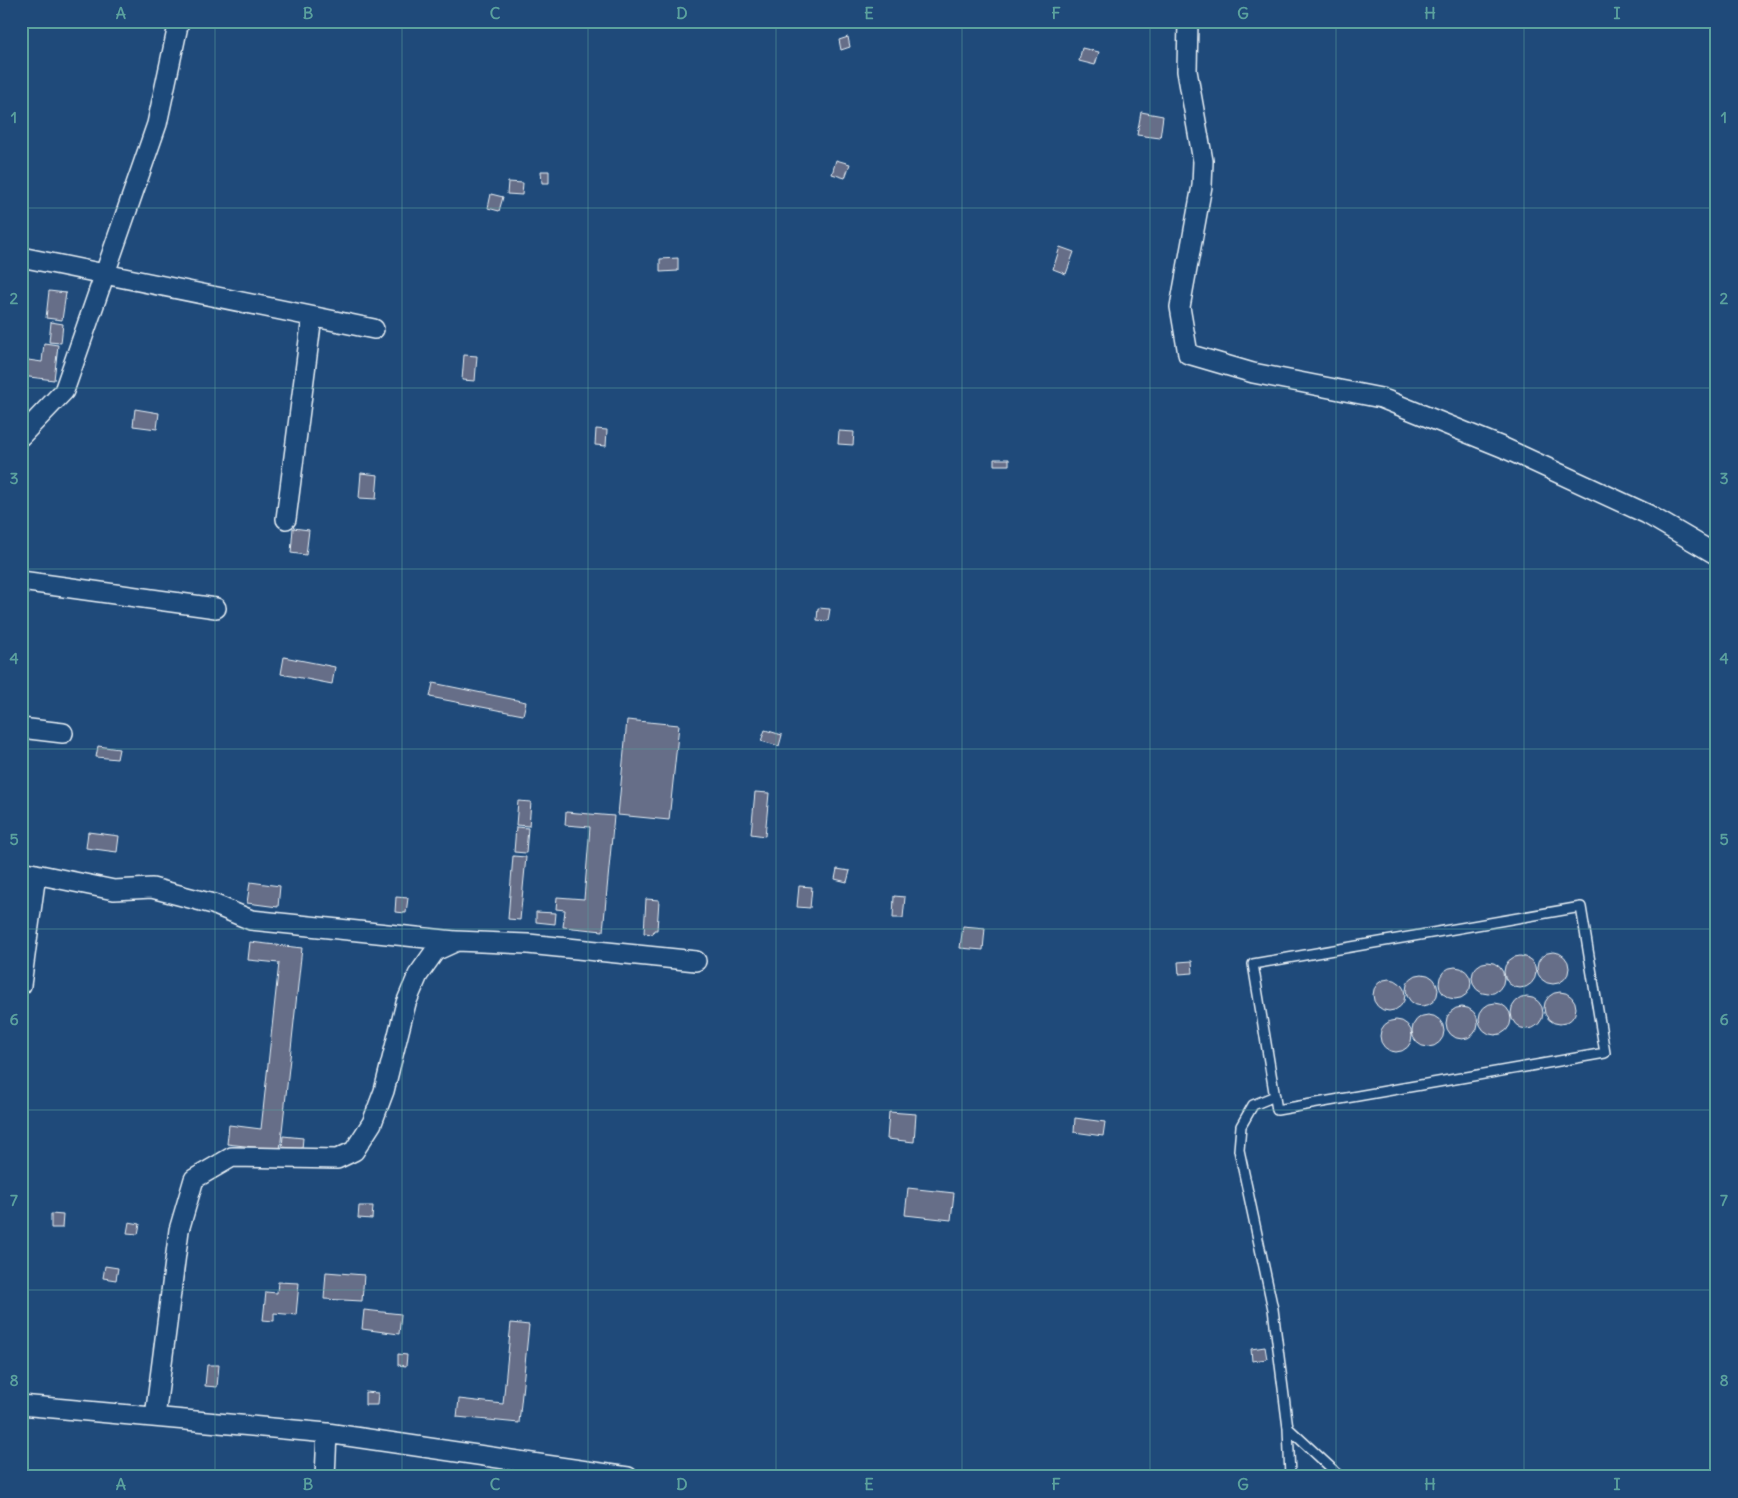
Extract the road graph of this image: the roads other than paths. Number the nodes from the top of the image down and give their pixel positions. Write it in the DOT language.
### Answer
graph roads {
  1 [pos="180,21"];
  2 [pos="1188,21"];
  3 [pos="21,257"];
  4 [pos="105,275"];
  5 [pos="312,317"];
  6 [pos="374,329"];
  7 [pos="21,436"];
  8 [pos="286,519"];
  9 [pos="1717,555"];
  10 [pos="21,580"];
  11 [pos="216,608"];
  12 [pos="21,728"];
  13 [pos="63,732"];
  14 [pos="29,873"];
  15 [pos="456,941"];
  16 [pos="696,961"];
  17 [pos="21,985"];
  18 [pos="1275,1096"];
  19 [pos="21,1405"];
  20 [pos="155,1417"];
  21 [pos="1288,1428"];
  22 [pos="327,1433"];
  23 [pos="556,1472"];
  24 [pos="325,1477"];
  25 [pos="628,1477"];
  26 [pos="1290,1477"];
  27 [pos="1341,1477"];
  1 -- 4 [label="street"];
  2 -- 9 [label="street"];
  3 -- 4 [label="street"];
  4 -- 5 [label="street"];
  4 -- 7 [label="street"];
  5 -- 6 [label="street"];
  5 -- 8 [label="street"];
  10 -- 11 [label="street"];
  12 -- 13 [label="street"];
  14 -- 15 [label="street"];
  14 -- 17 [label="street"];
  15 -- 16 [label="street"];
  15 -- 20 [label="street"];
  18 -- 18 [label="lane"];
  18 -- 21 [label="lane"];
  19 -- 20 [label="street"];
  20 -- 22 [label="street"];
  21 -- 26 [label="lane"];
  21 -- 27 [label="lane"];
  22 -- 23 [label="street"];
  22 -- 24 [label="street"];
  23 -- 25 [label="street"];
}
